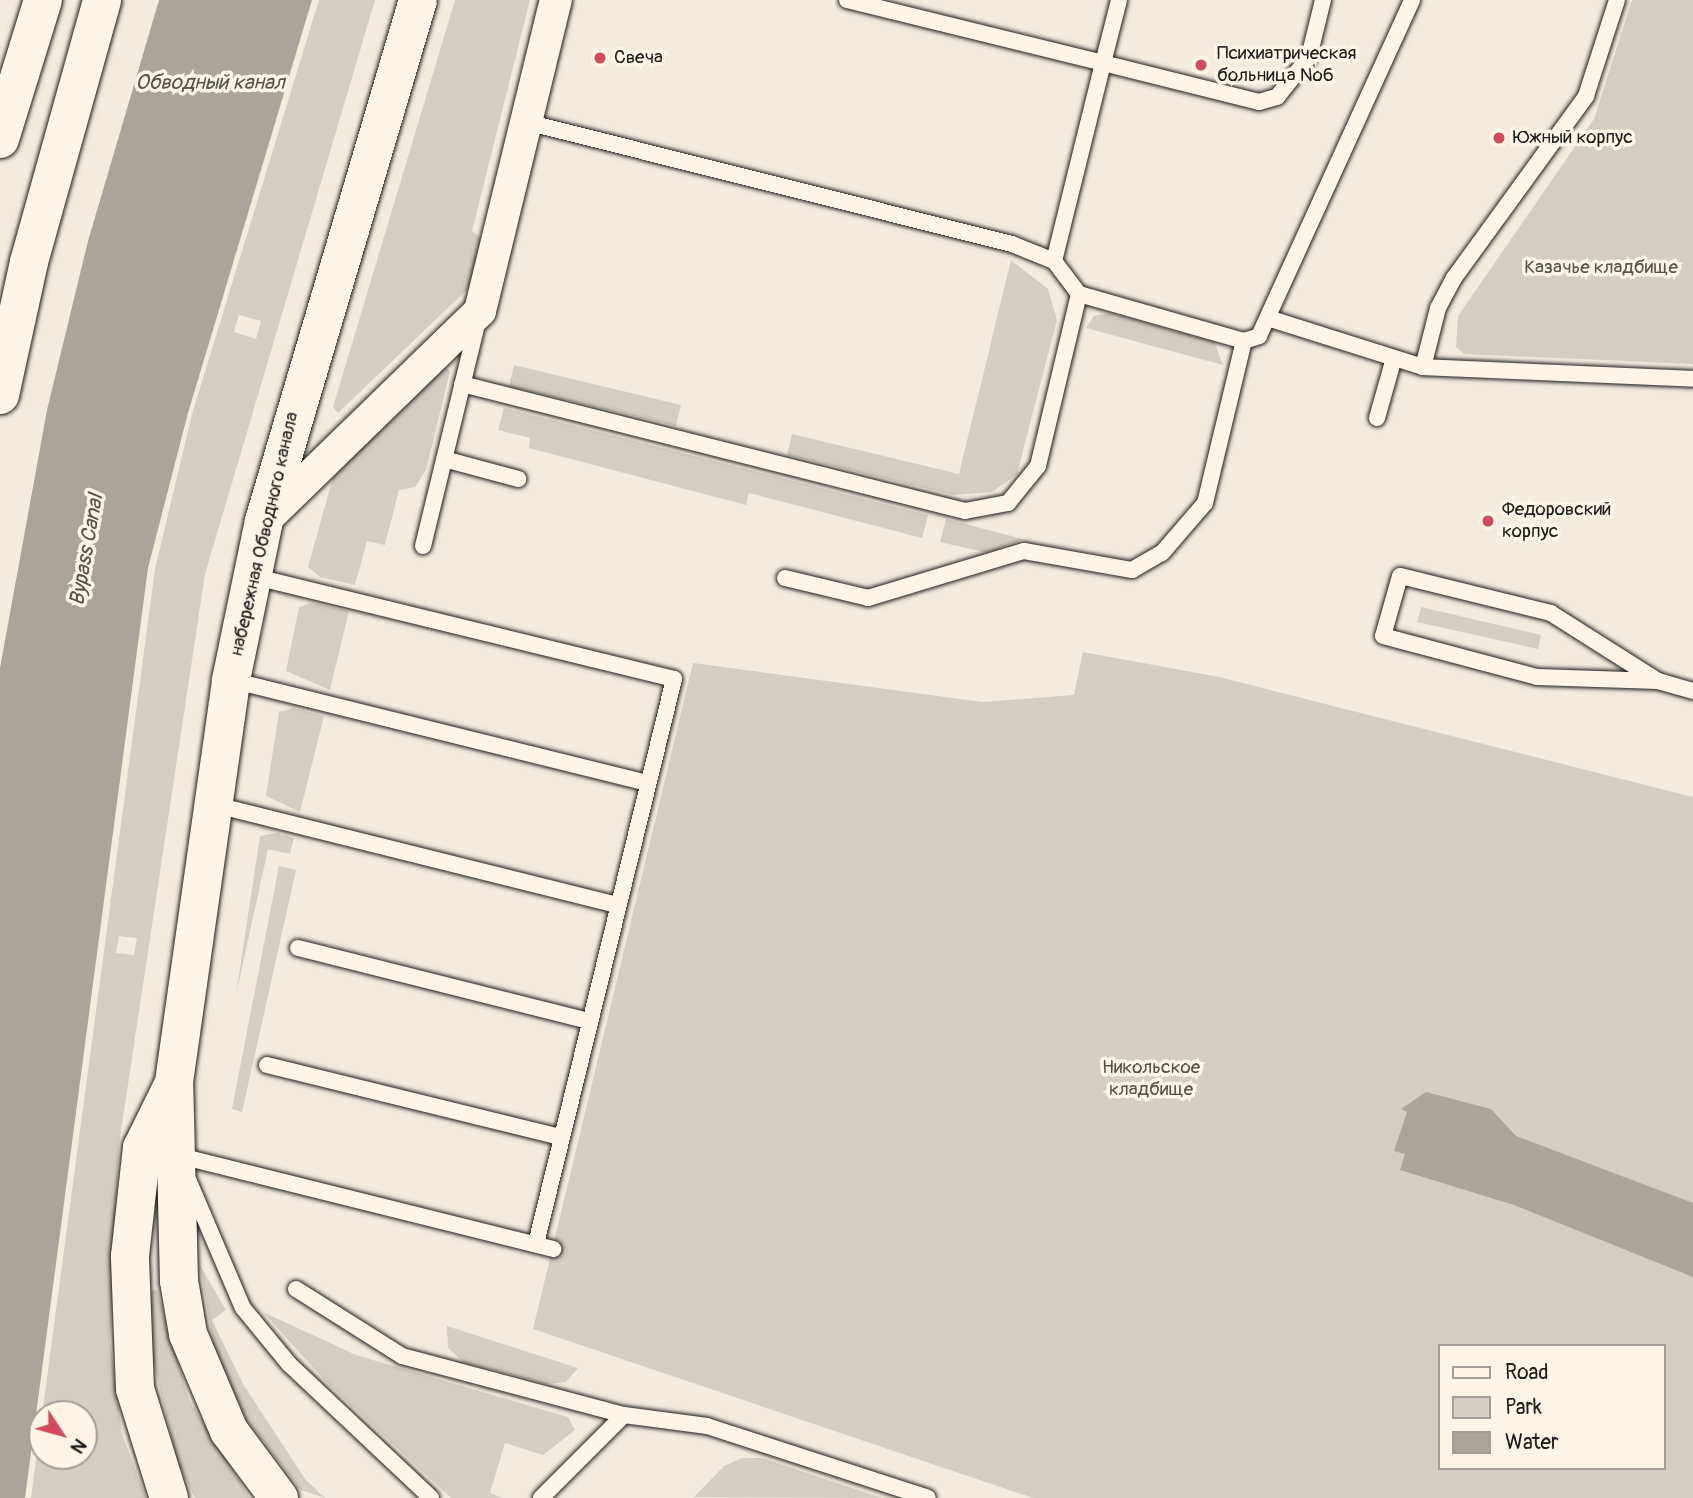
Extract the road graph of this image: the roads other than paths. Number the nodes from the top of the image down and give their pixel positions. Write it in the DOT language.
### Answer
graph roads {
  1 [pos="43,0"];
  2 [pos="102,0"];
  3 [pos="418,0"];
  4 [pos="556,0"];
  5 [pos="847,0"];
  6 [pos="1119,0"];
  7 [pos="1323,0"];
  8 [pos="1412,0"];
  9 [pos="1617,0"];
  10 [pos="1103,62"];
  11 [pos="526,122"];
  12 [pos="0,139"];
  13 [pos="1054,261"];
  14 [pos="1079,294"];
  15 [pos="480,311"];
  16 [pos="1271,319"];
  17 [pos="1244,341"];
  18 [pos="1394,358"];
  19 [pos="1423,367"];
  20 [pos="1693,379"];
  21 [pos="462,384"];
  22 [pos="0,395"];
  23 [pos="1377,418"];
  24 [pos="444,459"];
  25 [pos="518,479"];
  26 [pos="264,521"];
  27 [pos="423,546"];
  28 [pos="252,576"];
  29 [pos="785,578"];
  30 [pos="231,680"];
  31 [pos="1658,681"];
  32 [pos="1693,691"];
  33 [pos="647,783"];
  34 [pos="212,804"];
  35 [pos="617,905"];
  36 [pos="298,948"];
  37 [pos="589,1021"];
  38 [pos="267,1065"];
  39 [pos="174,1082"];
  40 [pos="561,1137"];
  41 [pos="176,1155"];
  42 [pos="536,1244"];
  43 [pos="553,1249"];
  44 [pos="296,1289"];
  45 [pos="624,1415"];
  46 [pos="169,1498"];
  47 [pos="279,1498"];
  48 [pos="431,1498"];
  49 [pos="541,1498"];
  50 [pos="928,1498"];
  1 -- 12 [label="main road"];
  2 -- 22 [label="main road"];
  3 -- 26 [label="main road, набережная Обводного канала"];
  4 -- 11 [label="street"];
  5 -- 10 [label="lane"];
  6 -- 10 [label="lane"];
  7 -- 10 [label="lane"];
  8 -- 16 [label="lane"];
  9 -- 19 [label="lane"];
  10 -- 13 [label="lane"];
  11 -- 13 [label="lane"];
  11 -- 15 [label="street"];
  13 -- 14 [label="lane"];
  14 -- 17 [label="lane"];
  14 -- 21 [label="lane"];
  15 -- 21 [label="lane"];
  15 -- 26 [label="street"];
  16 -- 17 [label="lane"];
  16 -- 18 [label="lane"];
  17 -- 29 [label="lane"];
  18 -- 19 [label="lane"];
  18 -- 23 [label="lane"];
  19 -- 20 [label="lane"];
  21 -- 24 [label="lane"];
  24 -- 25 [label="lane"];
  24 -- 27 [label="lane"];
  26 -- 28 [label="main road, набережная Обводного канала"];
  28 -- 30 [label="main road, набережная Обводного канала"];
  28 -- 33 [label="lane"];
  30 -- 33 [label="lane"];
  30 -- 34 [label="main road, набережная Обводного канала"];
  31 -- 31 [label="lane"];
  31 -- 32 [label="lane"];
  33 -- 35 [label="lane"];
  34 -- 35 [label="lane"];
  34 -- 39 [label="main road, набережная Обводного канала"];
  35 -- 37 [label="lane"];
  36 -- 37 [label="lane"];
  37 -- 40 [label="lane"];
  38 -- 40 [label="lane"];
  39 -- 41 [label="main road, набережная Обводного канала"];
  39 -- 46 [label="main road, набережная Обводного канала"];
  40 -- 42 [label="lane"];
  41 -- 42 [label="lane"];
  41 -- 47 [label="main road, набережная Обводного канала"];
  41 -- 48 [label="lane"];
  42 -- 43 [label="lane"];
  44 -- 45 [label="lane"];
  45 -- 49 [label="lane"];
  45 -- 50 [label="lane"];
}
